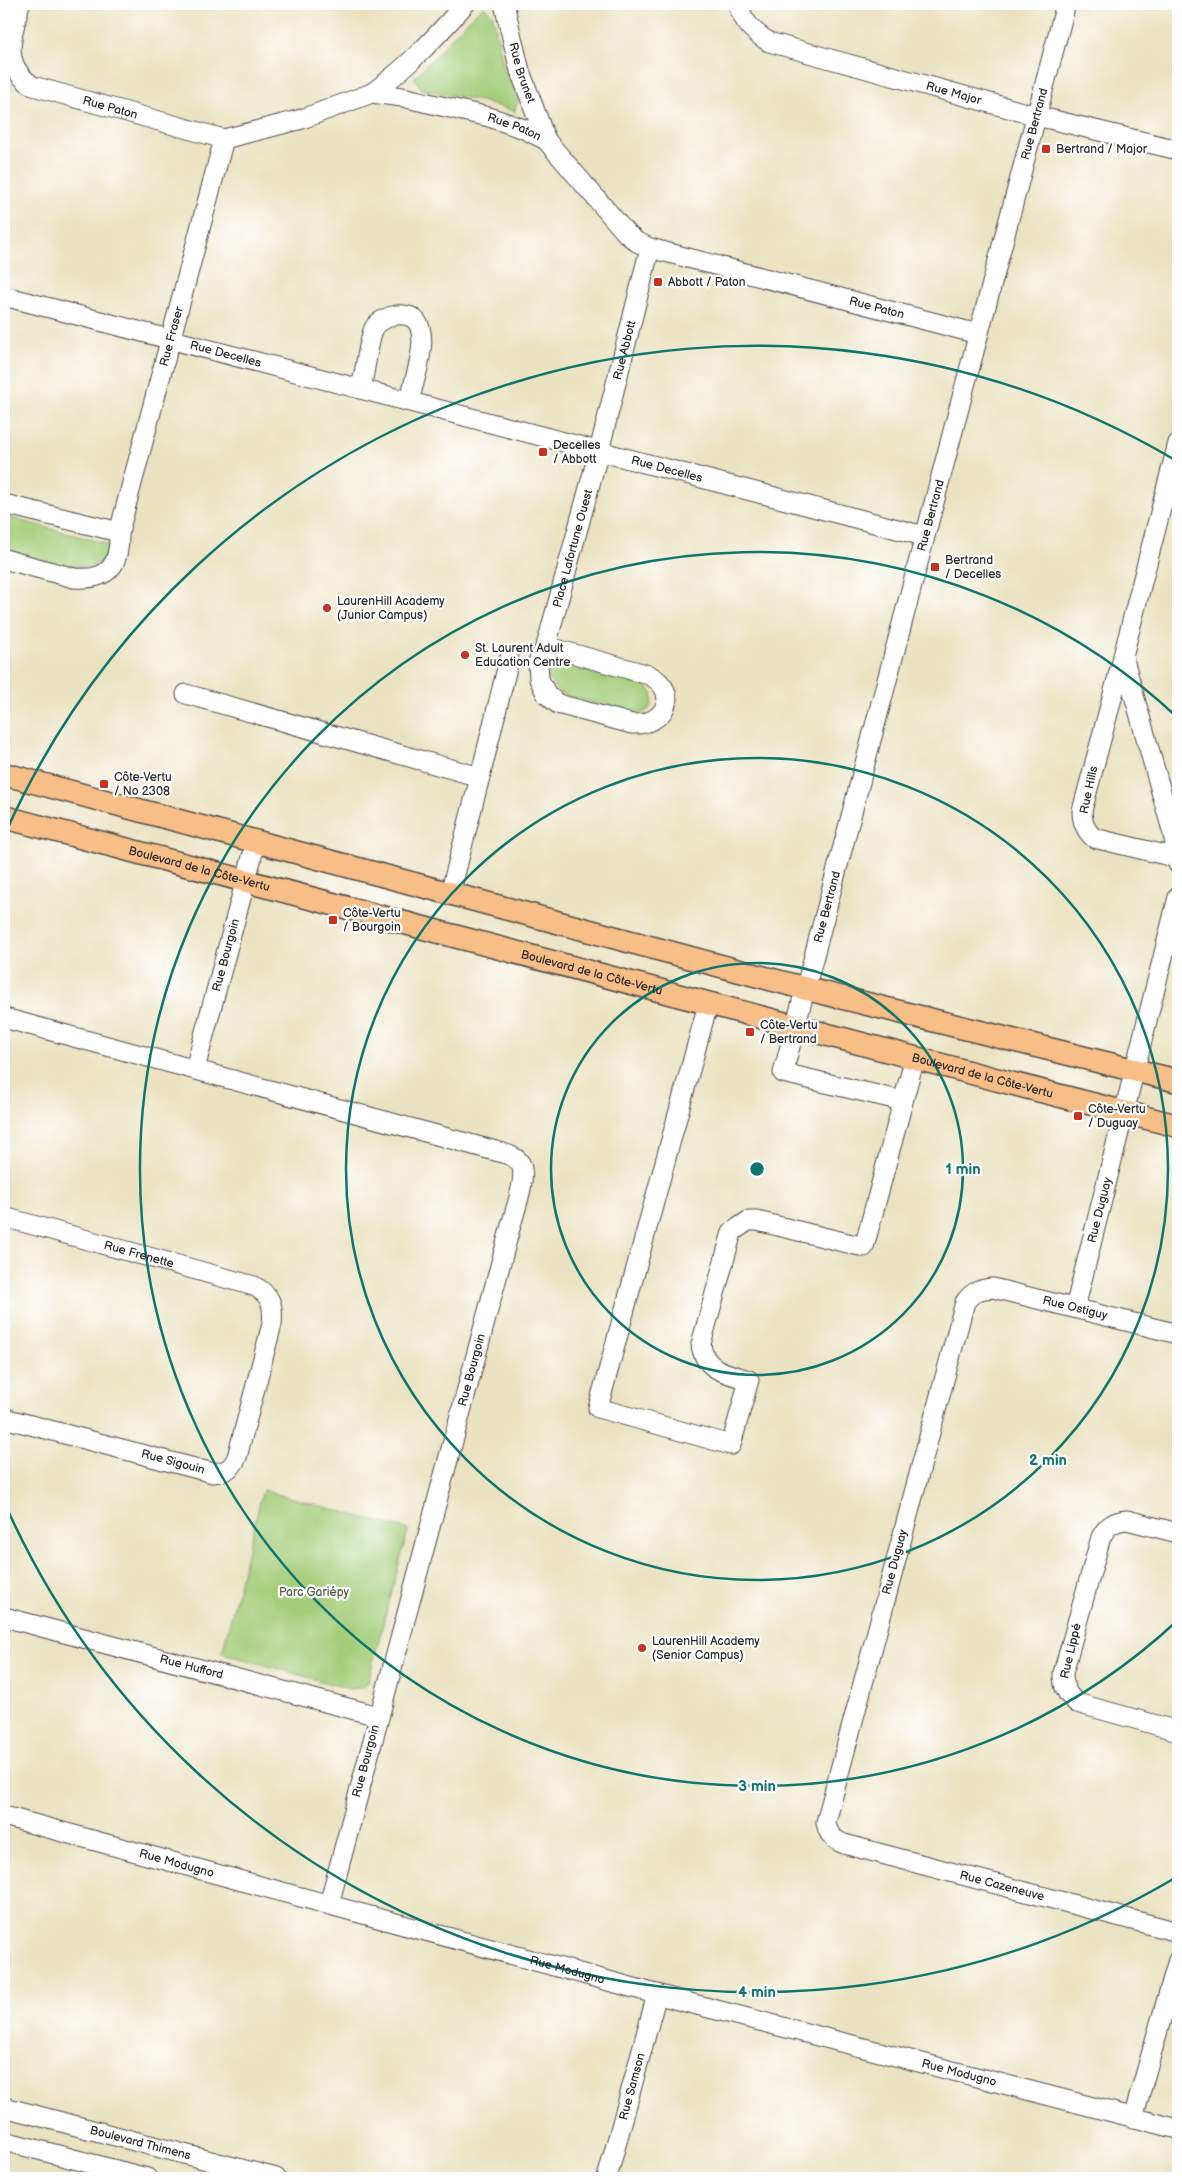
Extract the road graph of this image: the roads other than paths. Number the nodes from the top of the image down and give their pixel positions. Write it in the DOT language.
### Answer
graph roads {
  1 [pos="20,4"];
  2 [pos="465,4"];
  3 [pos="504,4"];
  4 [pos="1066,4"];
  5 [pos="739,9"];
  6 [pos="372,93"];
  7 [pos="1037,116"];
  8 [pos="224,139"];
  9 [pos="546,140"];
  10 [pos="1178,150"];
  11 [pos="650,248"];
  12 [pos="4,296"];
  13 [pos="978,334"];
  14 [pos="170,338"];
  15 [pos="361,389"];
  16 [pos="409,401"];
  17 [pos="1178,442"];
  18 [pos="599,451"];
  19 [pos="4,504"];
  20 [pos="119,532"];
  21 [pos="924,536"];
  22 [pos="4,559"];
  23 [pos="546,646"];
  24 [pos="1123,656"];
  25 [pos="509,660"];
  26 [pos="186,694"];
  27 [pos="4,774"];
  28 [pos="480,777"];
  29 [pos="4,817"];
  30 [pos="1175,827"];
  31 [pos="256,842"];
  32 [pos="1178,858"];
  33 [pos="1178,864"];
  34 [pos="247,881"];
  35 [pos="450,894"];
  36 [pos="1178,897"];
  37 [pos="807,989"];
  38 [pos="708,1004"];
  39 [pos="4,1018"];
  40 [pos="796,1027"];
  41 [pos="914,1057"];
  42 [pos="195,1069"];
  43 [pos="1135,1070"];
  44 [pos="1178,1080"];
  45 [pos="903,1101"];
  46 [pos="1126,1112"];
  47 [pos="1178,1126"];
  48 [pos="4,1217"];
  49 [pos="972,1292"];
  50 [pos="271,1299"];
  51 [pos="1075,1308"];
  52 [pos="1178,1334"];
  53 [pos="4,1418"];
  54 [pos="1178,1533"];
  55 [pos="4,1617"];
  56 [pos="378,1716"];
  57 [pos="1178,1732"];
  58 [pos="4,1816"];
  59 [pos="828,1832"];
  60 [pos="329,1904"];
  61 [pos="1178,1932"];
  62 [pos="1178,1960"];
  63 [pos="656,1994"];
  64 [pos="4,2107"];
  65 [pos="1133,2118"];
  66 [pos="1178,2129"];
  67 [pos="4,2141"];
  68 [pos="148,2178"];
  69 [pos="276,2178"];
  70 [pos="607,2178"];
  1 -- 8 [label="street, Rue Paton"];
  2 -- 6 [label="street"];
  3 -- 9 [label="street, Rue Brunet"];
  4 -- 7 [label="street, Rue Bertrand"];
  5 -- 7 [label="street, Rue Major"];
  6 -- 8 [label="street, Rue Paton"];
  6 -- 9 [label="street, Rue Paton"];
  7 -- 10 [label="street, Rue Major"];
  7 -- 13 [label="street, Rue Bertrand"];
  8 -- 14 [label="street, Rue Fraser"];
  9 -- 11 [label="street, Rue Paton"];
  11 -- 13 [label="street, Rue Paton"];
  11 -- 18 [label="street, Rue Abbott"];
  12 -- 14 [label="street, Rue Decelles"];
  13 -- 21 [label="street, Rue Bertrand"];
  14 -- 15 [label="street, Rue Decelles"];
  14 -- 20 [label="street, Rue Fraser"];
  15 -- 16 [label="street, Rue Decelles"];
  15 -- 16 [label="street"];
  16 -- 18 [label="street, Rue Decelles"];
  17 -- 24 [label="street, Rue Hills"];
  18 -- 21 [label="street, Rue Decelles"];
  18 -- 23 [label="street, Place Lafortune Ouest"];
  19 -- 20 [label="street"];
  20 -- 22 [label="street, Rue Fraser"];
  21 -- 37 [label="street, Rue Bertrand"];
  23 -- 23 [label="street, Place Lafortune Ouest"];
  24 -- 30 [label="street"];
  24 -- 32 [label="street, Rue Hills"];
  25 -- 28 [label="street"];
  26 -- 28 [label="street"];
  27 -- 31 [label="main road"];
  28 -- 35 [label="street"];
  29 -- 34 [label="main road, Boulevard de la Côte-Vertu"];
  30 -- 32 [label="street"];
  31 -- 34 [label="street, Rue Bourgoin"];
  31 -- 35 [label="main road"];
  32 -- 33 [label="street"];
  34 -- 38 [label="main road, Boulevard de la Côte-Vertu"];
  34 -- 42 [label="street, Rue Bourgoin"];
  35 -- 37 [label="main road"];
  36 -- 43 [label="street"];
  37 -- 40 [label="street, Rue Bertrand"];
  37 -- 43 [label="main road"];
  38 -- 40 [label="main road, Boulevard de la Côte-Vertu"];
  38 -- 45 [label="street"];
  39 -- 42 [label="street, Rue Bourgoin"];
  40 -- 41 [label="main road, Boulevard de la Côte-Vertu"];
  40 -- 45 [label="street, Rue Bertrand"];
  41 -- 45 [label="street"];
  41 -- 46 [label="main road, Boulevard de la Côte-Vertu"];
  42 -- 56 [label="street, Rue Bourgoin"];
  43 -- 44 [label="main road"];
  43 -- 46 [label="street"];
  46 -- 47 [label="main road, Boulevard de la Côte-Vertu"];
  46 -- 51 [label="street, Rue Duguay"];
  48 -- 50 [label="street, Rue Frenette"];
  49 -- 51 [label="street, Rue Ostiguy"];
  49 -- 59 [label="street, Rue Duguay"];
  50 -- 53 [label="street, Rue Sigouin"];
  51 -- 52 [label="street, Rue Ostiguy"];
  54 -- 57 [label="street, Rue Lippé"];
  55 -- 56 [label="street, Rue Hufford"];
  56 -- 60 [label="street, Rue Bourgoin"];
  58 -- 60 [label="street, Rue Modugno"];
  59 -- 61 [label="street, Rue Cazeneuve"];
  60 -- 63 [label="street, Rue Modugno"];
  62 -- 65 [label="street"];
  63 -- 65 [label="street, Rue Modugno"];
  63 -- 70 [label="street, Rue Samson"];
  64 -- 69 [label="street, Boulevard Thimens"];
  65 -- 66 [label="street, Rue Modugno"];
  67 -- 68 [label="street"];
}
